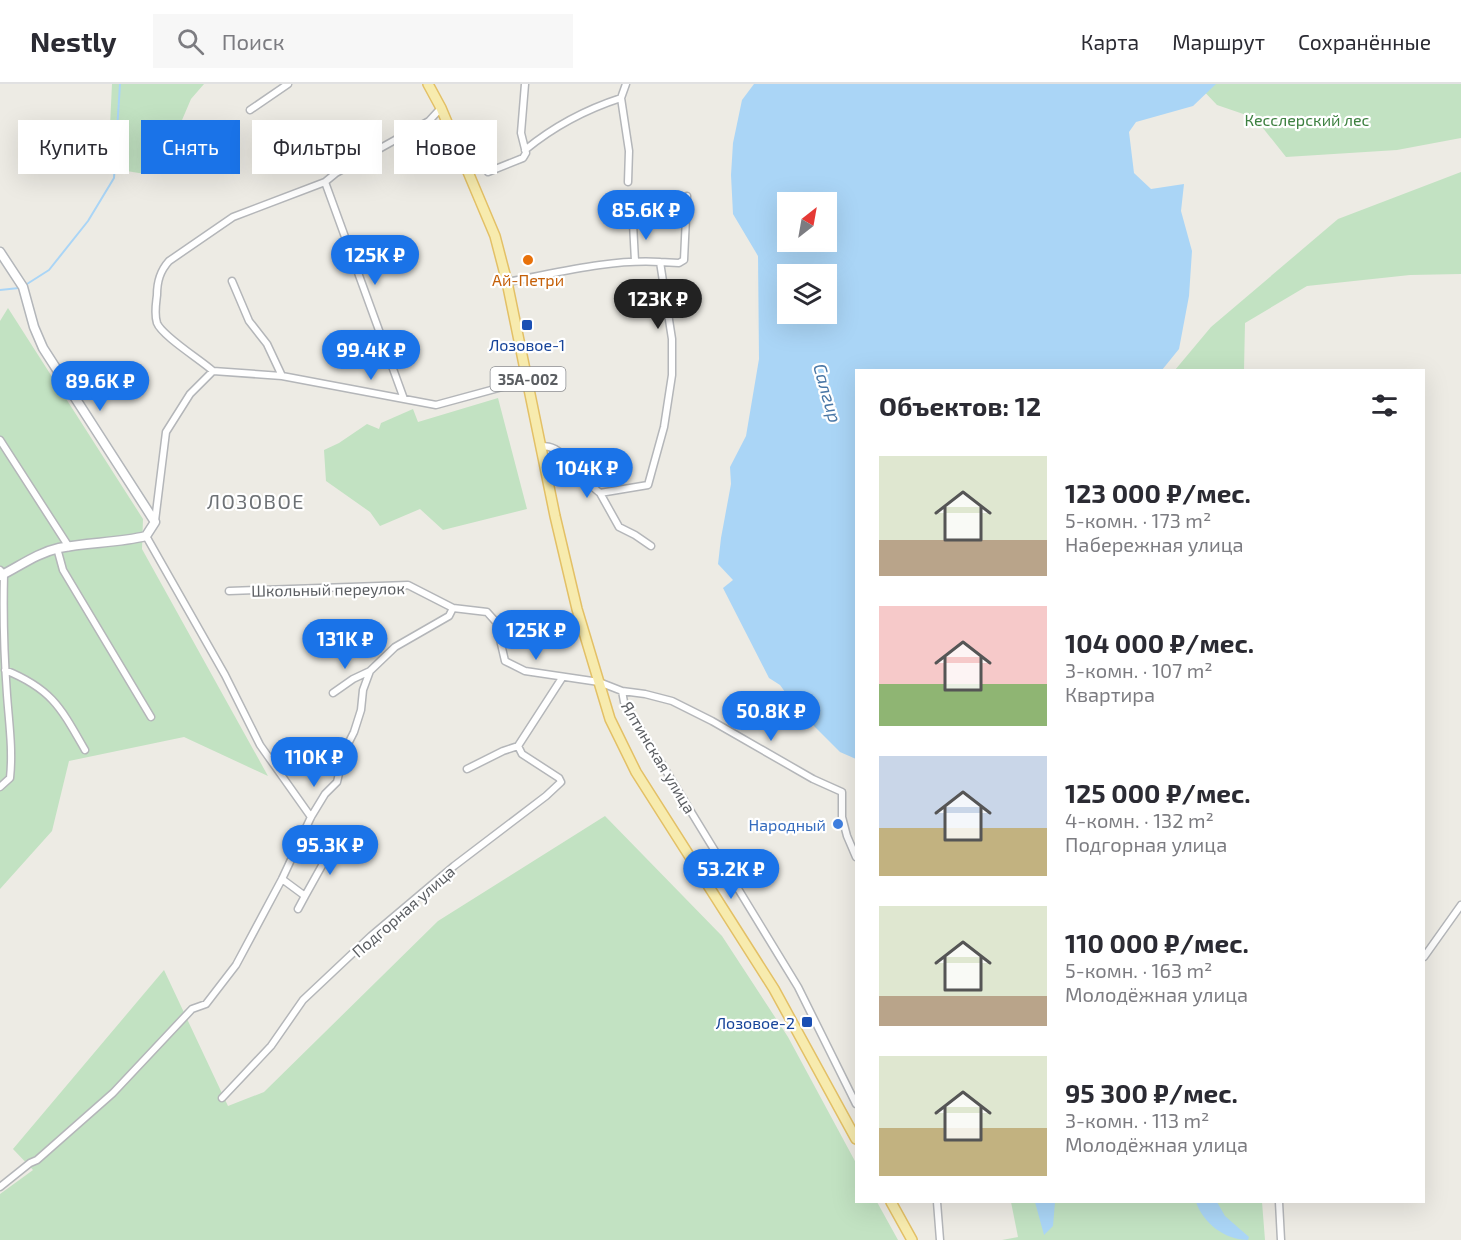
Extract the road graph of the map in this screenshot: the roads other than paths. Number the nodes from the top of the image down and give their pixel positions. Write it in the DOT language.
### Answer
graph roads {
  1 [pos="288,84"];
  2 [pos="428,84"];
  3 [pos="525,84"];
  4 [pos="626,84"];
  5 [pos="621,98"];
  6 [pos="441,108"];
  7 [pos="250,110"];
  8 [pos="525,150"];
  9 [pos="497,168"];
  10 [pos="325,182"];
  11 [pos="628,182"];
  12 [pos="687,196"];
  13 [pos="633,223"];
  14 [pos="0,252"];
  15 [pos="635,261"];
  16 [pos="660,262"];
  17 [pos="232,281"];
  18 [pos="507,282"];
  19 [pos="213,371"];
  20 [pos="282,376"];
  21 [pos="528,380"];
  22 [pos="404,399"];
  23 [pos="0,440"];
  24 [pos="541,446"];
  25 [pos="600,493"];
  26 [pos="155,522"];
  27 [pos="146,536"];
  28 [pos="651,546"];
  29 [pos="69,547"];
  30 [pos="57,548"];
  31 [pos="1,573"];
  32 [pos="229,591"];
  33 [pos="453,608"];
  34 [pos="2,653"];
  35 [pos="5,670"];
  36 [pos="370,671"];
  37 [pos="562,678"];
  38 [pos="599,682"];
  39 [pos="622,691"];
  40 [pos="333,693"];
  41 [pos="8,717"];
  42 [pos="151,717"];
  43 [pos="0,720"];
  44 [pos="518,746"];
  45 [pos="85,750"];
  46 [pos="467,769"];
  47 [pos="0,787"];
  48 [pos="311,817"];
  49 [pos="334,844"];
  50 [pos="855,853"];
  51 [pos="282,879"];
  52 [pos="305,896"];
  53 [pos="1461,905"];
  54 [pos="298,909"];
  55 [pos="1425,956"];
  56 [pos="222,1098"];
  57 [pos="855,1102"];
  58 [pos="855,1133"];
  59 [pos="0,1187"];
  60 [pos="892,1203"];
  61 [pos="937,1203"];
  62 [pos="1279,1203"];
  63 [pos="912,1240"];
  64 [pos="940,1240"];
  65 [pos="1281,1240"];
  1 -- 7 [label="street"];
  2 -- 6 [label="main road, 35А-002"];
  3 -- 8 [label="street"];
  4 -- 5 [label="street"];
  5 -- 8 [label="street"];
  5 -- 11 [label="street"];
  6 -- 10 [label="street"];
  6 -- 18 [label="main road, 35А-002"];
  8 -- 9 [label="street"];
  10 -- 19 [label="street"];
  10 -- 22 [label="street"];
  12 -- 16 [label="street"];
  13 -- 15 [label="street"];
  14 -- 26 [label="main road"];
  15 -- 16 [label="street"];
  15 -- 18 [label="street"];
  16 -- 25 [label="street"];
  17 -- 20 [label="street"];
  18 -- 21 [label="main road, 35А-002"];
  19 -- 20 [label="street"];
  19 -- 26 [label="street"];
  20 -- 22 [label="street"];
  21 -- 22 [label="street"];
  21 -- 24 [label="main road, 35А-002"];
  23 -- 29 [label="street"];
  24 -- 25 [label="street"];
  24 -- 38 [label="main road, 35А-002"];
  25 -- 28 [label="street"];
  26 -- 27 [label="main road"];
  27 -- 29 [label="main road"];
  27 -- 48 [label="street"];
  29 -- 30 [label="main road"];
  30 -- 31 [label="main road"];
  30 -- 42 [label="street"];
  31 -- 34 [label="street"];
  32 -- 33 [label="street, Школьный переулок"];
  33 -- 36 [label="street"];
  33 -- 37 [label="street, Школьный переулок"];
  34 -- 35 [label="street"];
  35 -- 41 [label="street"];
  35 -- 45 [label="street"];
  36 -- 40 [label="street"];
  36 -- 48 [label="street"];
  37 -- 38 [label="street"];
  37 -- 44 [label="street"];
  38 -- 39 [label="street"];
  38 -- 58 [label="main road, 35А-002"];
  39 -- 50 [label="street"];
  39 -- 57 [label="street, Ялтинская улица"];
  41 -- 43 [label="street"];
  41 -- 47 [label="street"];
  44 -- 46 [label="street"];
  44 -- 56 [label="street, Подгорная улица"];
  48 -- 51 [label="street"];
  49 -- 52 [label="street"];
  51 -- 52 [label="street"];
  51 -- 59 [label="street"];
  52 -- 54 [label="street"];
  53 -- 55 [label="street"];
  60 -- 63 [label="main road"];
  61 -- 64 [label="street"];
  62 -- 65 [label="street"];
}
